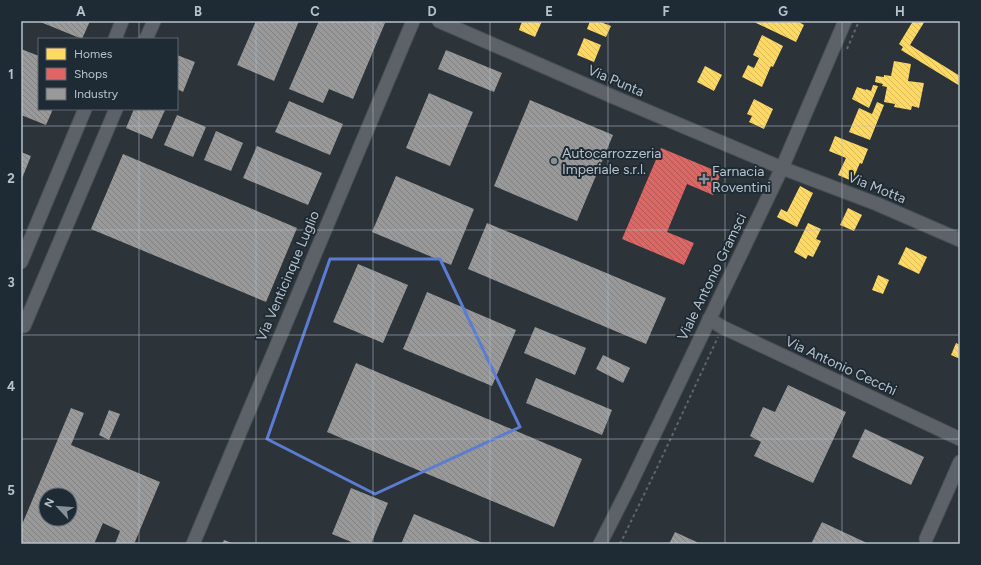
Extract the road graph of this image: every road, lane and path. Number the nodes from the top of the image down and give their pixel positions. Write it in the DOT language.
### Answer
graph roads {
  1 [pos="122,21"];
  2 [pos="154,21"];
  3 [pos="413,21"];
  4 [pos="439,21"];
  5 [pos="845,21"];
  6 [pos="115,38"];
  7 [pos="146,38"];
  8 [pos="85,110"];
  9 [pos="116,110"];
  10 [pos="782,168"];
  11 [pos="960,240"];
  12 [pos="21,262"];
  13 [pos="709,319"];
  14 [pos="21,325"];
  15 [pos="960,439"];
  16 [pos="960,462"];
  17 [pos="926,540"];
  18 [pos="193,544"];
  19 [pos="600,544"];
  1 -- 6 [label="street"];
  2 -- 7 [label="street"];
  3 -- 18 [label="street, Via Venticinque Luglio"];
  4 -- 10 [label="street, Via Punta"];
  5 -- 10 [label="street, Viale Antonio Gramsci"];
  8 -- 12 [label="street"];
  9 -- 14 [label="street"];
  10 -- 11 [label="street, Via Motta"];
  10 -- 13 [label="street, Viale Antonio Gramsci"];
  13 -- 15 [label="street, Via Antonio Cecchi"];
  13 -- 19 [label="street, Viale Antonio Gramsci"];
  16 -- 17 [label="street"];
}
